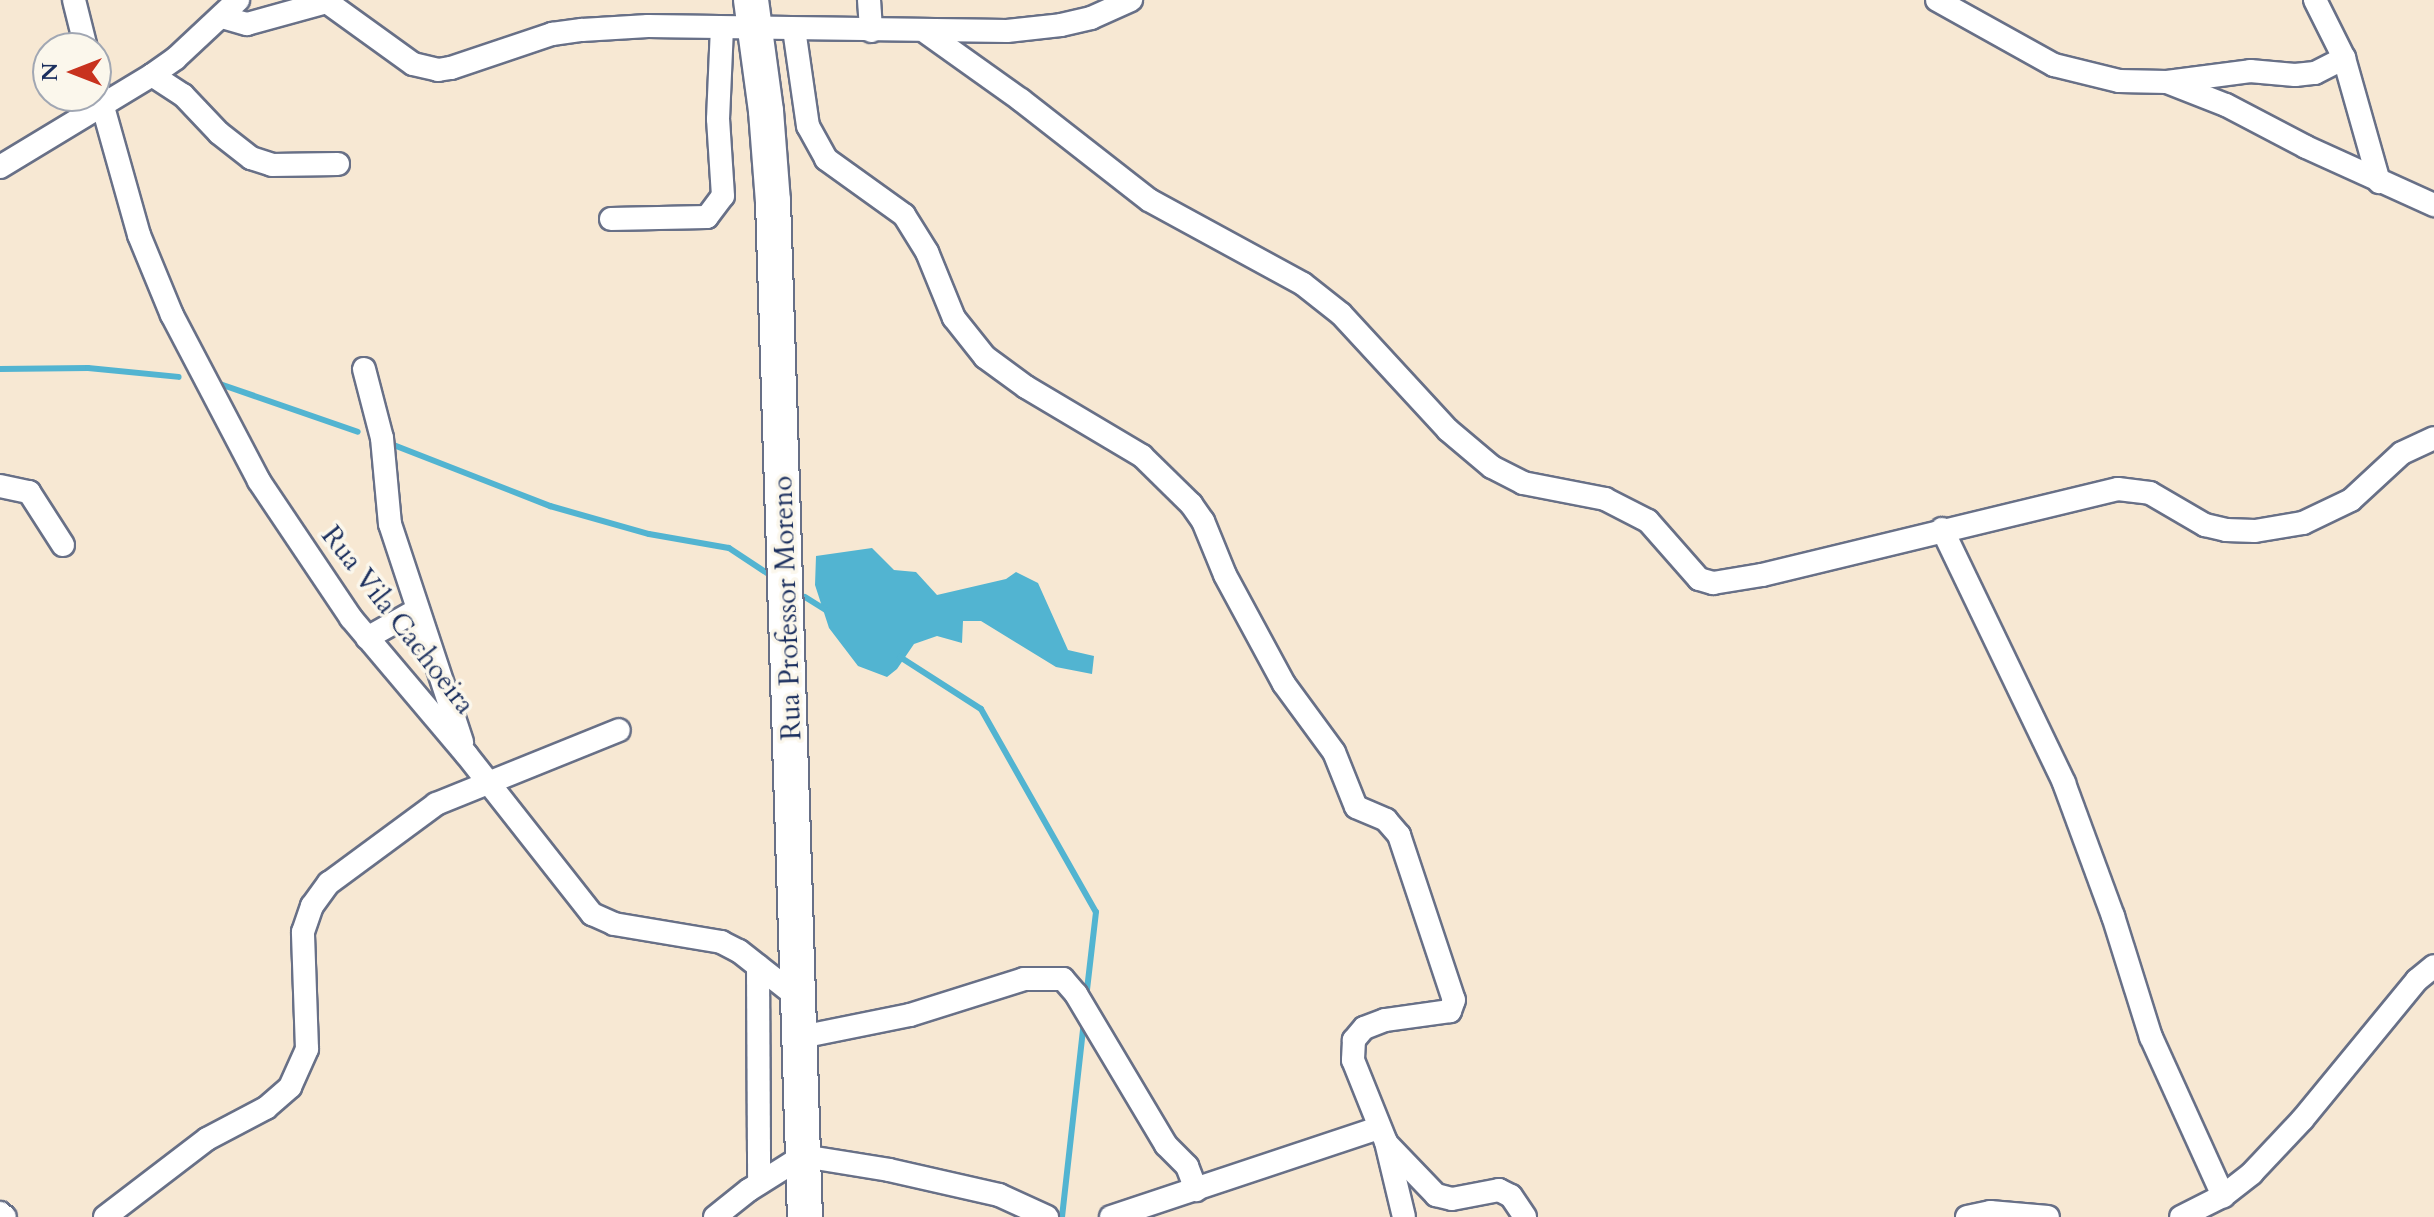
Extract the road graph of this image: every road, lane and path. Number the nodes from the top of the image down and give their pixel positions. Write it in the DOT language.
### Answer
graph roads {
  1 [pos="74,0"];
  2 [pos="238,0"];
  3 [pos="869,0"];
  4 [pos="1131,0"];
  5 [pos="1937,0"];
  6 [pos="2315,0"];
  7 [pos="754,14"];
  8 [pos="222,17"];
  9 [pos="722,28"];
  10 [pos="794,29"];
  11 [pos="871,31"];
  12 [pos="82,32"];
  13 [pos="927,33"];
  14 [pos="2344,58"];
  15 [pos="152,75"];
  16 [pos="2167,82"];
  17 [pos="112,88"];
  18 [pos="73,112"];
  19 [pos="105,112"];
  20 [pos="338,164"];
  21 [pos="0,167"];
  22 [pos="2379,182"];
  23 [pos="2434,205"];
  24 [pos="611,219"];
  25 [pos="364,369"];
  26 [pos="2434,438"];
  27 [pos="0,486"];
  28 [pos="1942,529"];
  29 [pos="63,545"];
  30 [pos="417,610"];
  31 [pos="367,638"];
  32 [pos="619,730"];
  33 [pos="466,754"];
  34 [pos="489,783"];
  35 [pos="758,966"];
  36 [pos="2434,966"];
  37 [pos="800,999"];
  38 [pos="801,1037"];
  39 [pos="1382,1135"];
  40 [pos="803,1156"];
  41 [pos="759,1183"];
  42 [pos="1196,1190"];
  43 [pos="2223,1196"];
  44 [pos="0,1213"];
  45 [pos="5,1217"];
  46 [pos="105,1217"];
  47 [pos="715,1217"];
  48 [pos="805,1217"];
  49 [pos="1047,1217"];
  50 [pos="1111,1217"];
  51 [pos="1404,1217"];
  52 [pos="1525,1217"];
  53 [pos="1967,1217"];
  54 [pos="2048,1217"];
  55 [pos="2181,1217"];
  1 -- 12 [label="street"];
  2 -- 8 [label="street"];
  3 -- 11 [label="street"];
  4 -- 13 [label="street"];
  5 -- 16 [label="street"];
  6 -- 14 [label="street"];
  7 -- 9 [label="street"];
  7 -- 10 [label="street"];
  7 -- 37 [label="highway, Rua Professor Moreno"];
  8 -- 9 [label="street"];
  8 -- 15 [label="street"];
  9 -- 24 [label="street"];
  10 -- 11 [label="street"];
  10 -- 39 [label="street"];
  11 -- 13 [label="street"];
  13 -- 28 [label="street"];
  14 -- 16 [label="street"];
  14 -- 22 [label="street"];
  15 -- 17 [label="street"];
  15 -- 20 [label="street"];
  16 -- 22 [label="street"];
  18 -- 21 [label="street"];
  19 -- 31 [label="street, Rua Vila Cachoeira"];
  22 -- 23 [label="street"];
  25 -- 30 [label="street"];
  26 -- 28 [label="street"];
  27 -- 29 [label="street"];
  28 -- 43 [label="street"];
  30 -- 31 [label="street"];
  30 -- 33 [label="street"];
  31 -- 33 [label="street, Rua Vila Cachoeira"];
  32 -- 34 [label="street"];
  33 -- 34 [label="street, Rua Vila Cachoeira"];
  34 -- 35 [label="street, Rua Vila Cachoeira"];
  34 -- 46 [label="street"];
  35 -- 37 [label="street, Rua Vila Cachoeira"];
  35 -- 41 [label="street"];
  36 -- 43 [label="street"];
  37 -- 38 [label="highway, Rua Professor Moreno"];
  38 -- 40 [label="highway, Rua Professor Moreno"];
  38 -- 42 [label="street"];
  39 -- 42 [label="street"];
  39 -- 51 [label="street"];
  39 -- 52 [label="street"];
  40 -- 41 [label="street"];
  40 -- 48 [label="highway, Rua Professor Moreno"];
  40 -- 49 [label="street"];
  41 -- 47 [label="street"];
  42 -- 50 [label="street"];
  43 -- 55 [label="street"];
  44 -- 45 [label="street"];
  53 -- 54 [label="street"];
}
